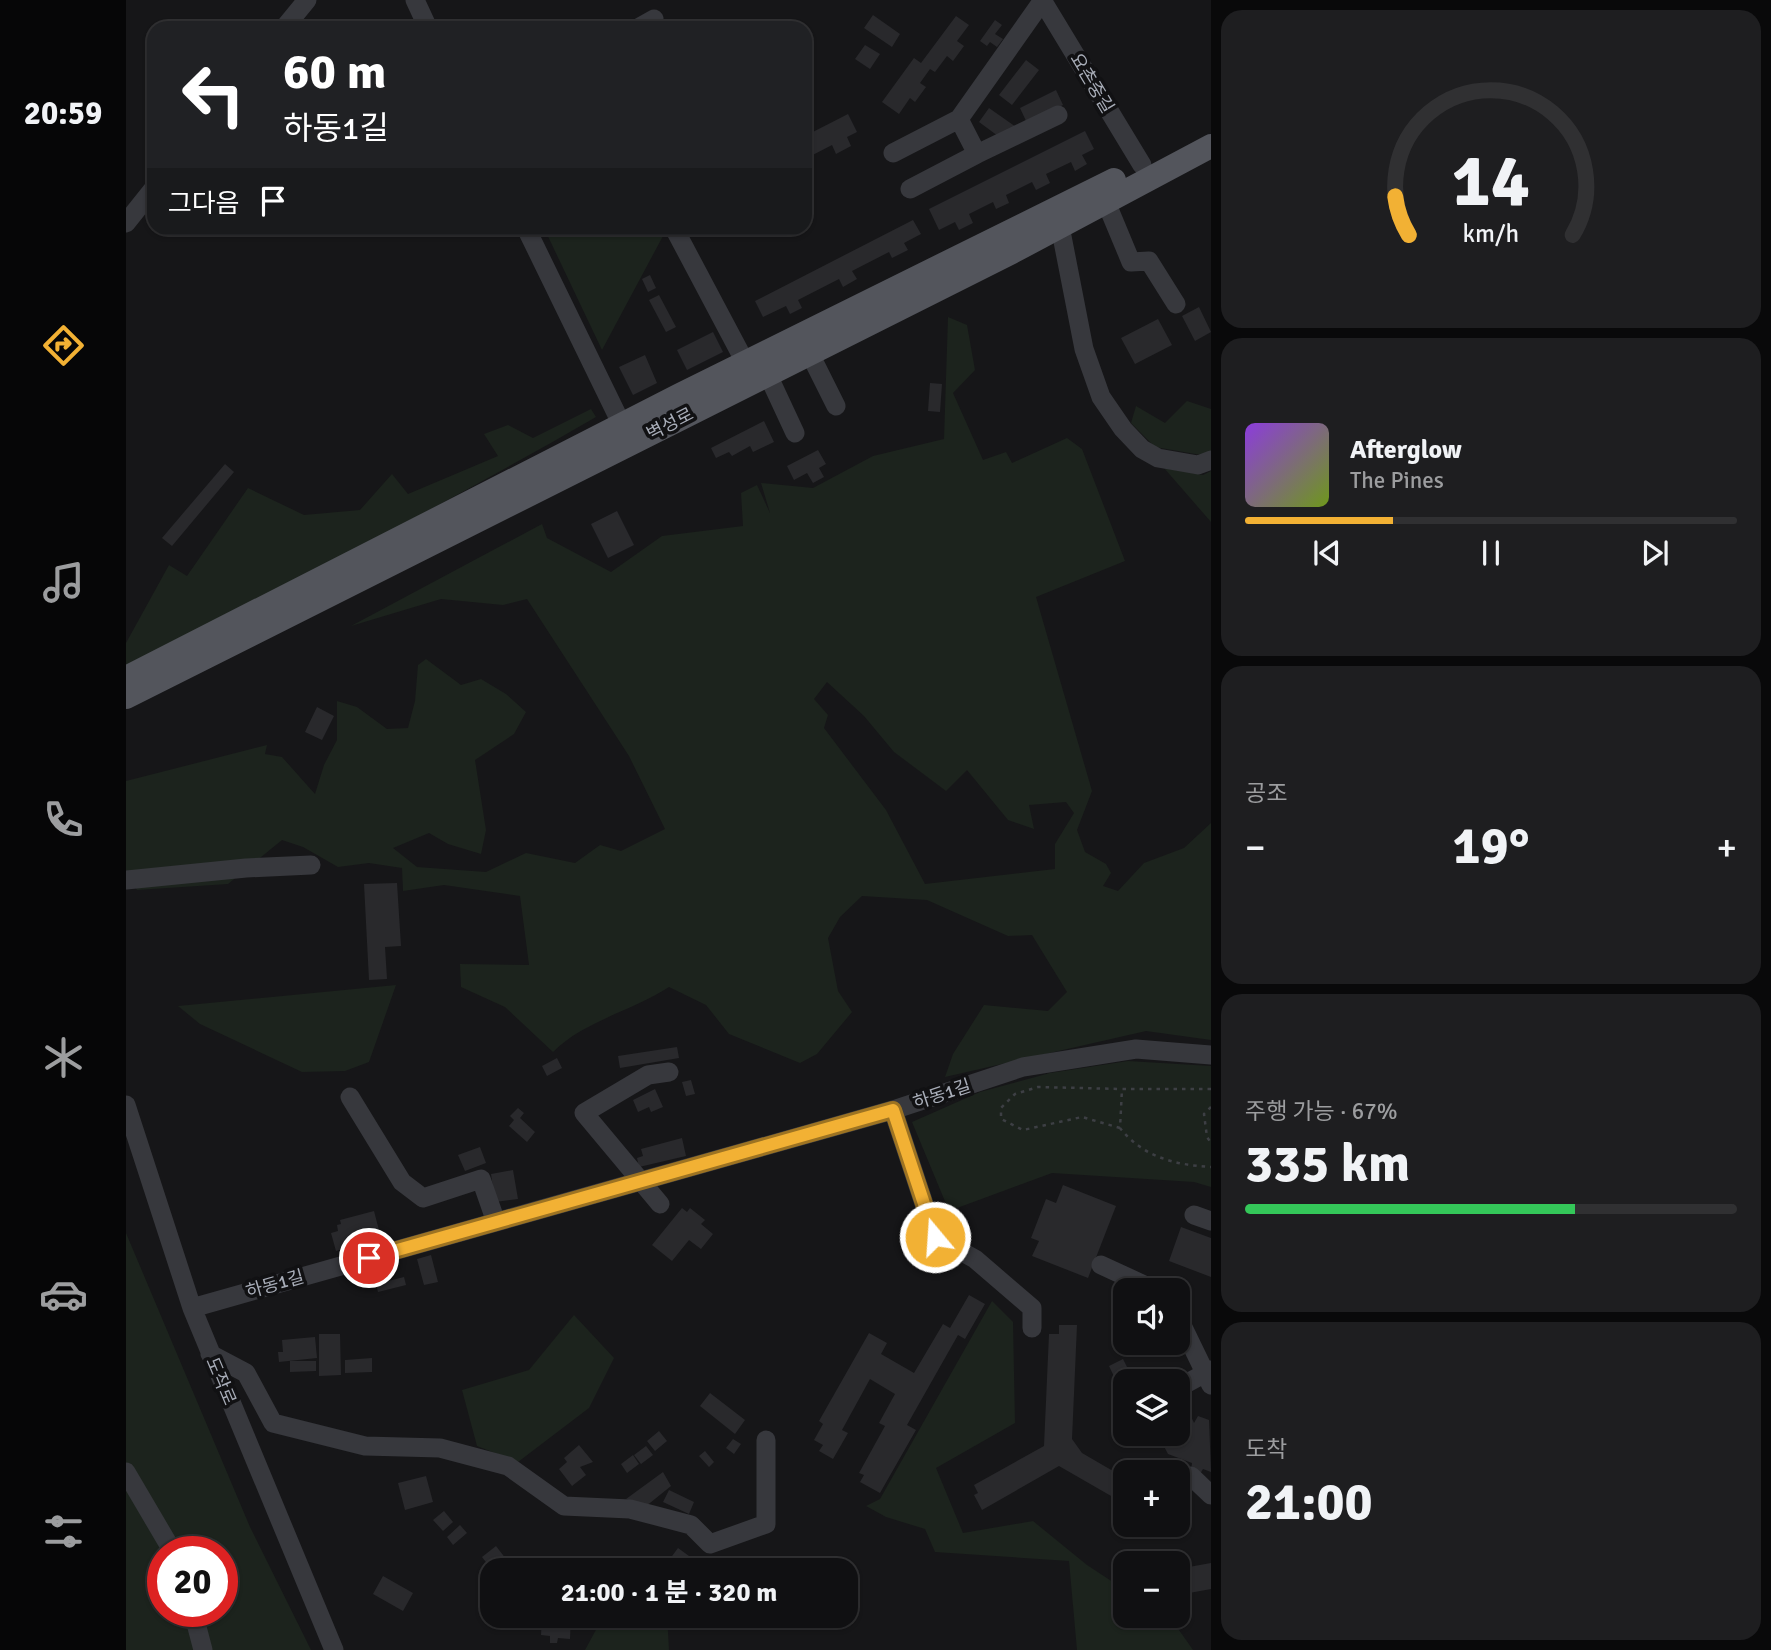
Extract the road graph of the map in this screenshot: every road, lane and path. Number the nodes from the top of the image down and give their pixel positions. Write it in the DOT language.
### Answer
graph roads {
  1 [pos="307,0"];
  2 [pos="415,0"];
  3 [pos="1043,0"];
  4 [pos="290,21"];
  5 [pos="425,21"];
  6 [pos="1058,115"];
  7 [pos="959,119"];
  8 [pos="1209,144"];
  9 [pos="893,153"];
  10 [pos="977,154"];
  11 [pos="1153,163"];
  12 [pos="910,189"];
  13 [pos="147,197"];
  14 [pos="1106,202"];
  15 [pos="126,223"];
  16 [pos="1060,226"];
  17 [pos="529,235"];
  18 [pos="678,235"];
  19 [pos="1176,304"];
  20 [pos="810,354"];
  21 [pos="745,362"];
  22 [pos="768,376"];
  23 [pos="836,405"];
  24 [pos="622,425"];
  25 [pos="795,433"];
  26 [pos="1211,460"];
  27 [pos="126,678"];
  28 [pos="126,697"];
  29 [pos="311,865"];
  30 [pos="126,880"];
  31 [pos="1211,1055"];
  32 [pos="669,1072"];
  33 [pos="1122,1089"];
  34 [pos="1211,1089"];
  35 [pos="350,1097"];
  36 [pos="126,1105"];
  37 [pos="1211,1107"];
  38 [pos="893,1110"];
  39 [pos="1120,1128"];
  40 [pos="1211,1143"];
  41 [pos="1211,1167"];
  42 [pos="641,1181"];
  43 [pos="660,1204"];
  44 [pos="496,1222"];
  45 [pos="1101,1265"];
  46 [pos="1129,1278"];
  47 [pos="192,1308"];
  48 [pos="1032,1328"];
  49 [pos="1190,1340"];
  50 [pos="210,1354"];
  51 [pos="1209,1376"];
  52 [pos="1190,1383"];
  53 [pos="766,1440"];
  54 [pos="126,1472"];
  55 [pos="1191,1476"];
  56 [pos="1211,1495"];
  57 [pos="164,1536"];
  58 [pos="197,1627"];
  59 [pos="203,1650"];
  60 [pos="334,1650"];
  1 -- 4 [label="street"];
  2 -- 5 [label="street"];
  3 -- 7 [label="street"];
  3 -- 11 [label="street, 요촌중길"];
  6 -- 10 [label="street"];
  7 -- 9 [label="street"];
  7 -- 10 [label="street"];
  8 -- 11 [label="main road, 벽성로"];
  8 -- 14 [label="main road, 벽성로"];
  10 -- 12 [label="street"];
  11 -- 21 [label="main road, 벽성로"];
  13 -- 15 [label="street"];
  14 -- 16 [label="main road, 벽성로"];
  14 -- 19 [label="street"];
  16 -- 20 [label="main road, 벽성로"];
  16 -- 26 [label="street"];
  17 -- 24 [label="street"];
  18 -- 21 [label="street"];
  20 -- 22 [label="main road, 벽성로"];
  20 -- 23 [label="street"];
  21 -- 24 [label="main road, 벽성로"];
  22 -- 25 [label="street"];
  22 -- 28 [label="main road, 벽성로"];
  24 -- 27 [label="main road, 벽성로"];
  29 -- 30 [label="street"];
  31 -- 38 [label="street, 하동1길"];
  32 -- 42 [label="street"];
  33 -- 34 [label="path"];
  33 -- 39 [label="path"];
  33 -- 39 [label="path"];
  35 -- 44 [label="street"];
  36 -- 47 [label="street, 도작로"];
  37 -- 40 [label="path"];
  38 -- 42 [label="street, 하동1길"];
  38 -- 48 [label="street"];
  39 -- 41 [label="path"];
  42 -- 43 [label="street"];
  42 -- 44 [label="street, 하동1길"];
  44 -- 47 [label="street, 하동1길"];
  45 -- 46 [label="street"];
  47 -- 50 [label="street, 도작로"];
  49 -- 51 [label="street"];
  50 -- 53 [label="street"];
  50 -- 60 [label="street, 도작로"];
  51 -- 52 [label="street"];
  54 -- 57 [label="street"];
  55 -- 56 [label="street"];
  58 -- 59 [label="street"];
}
